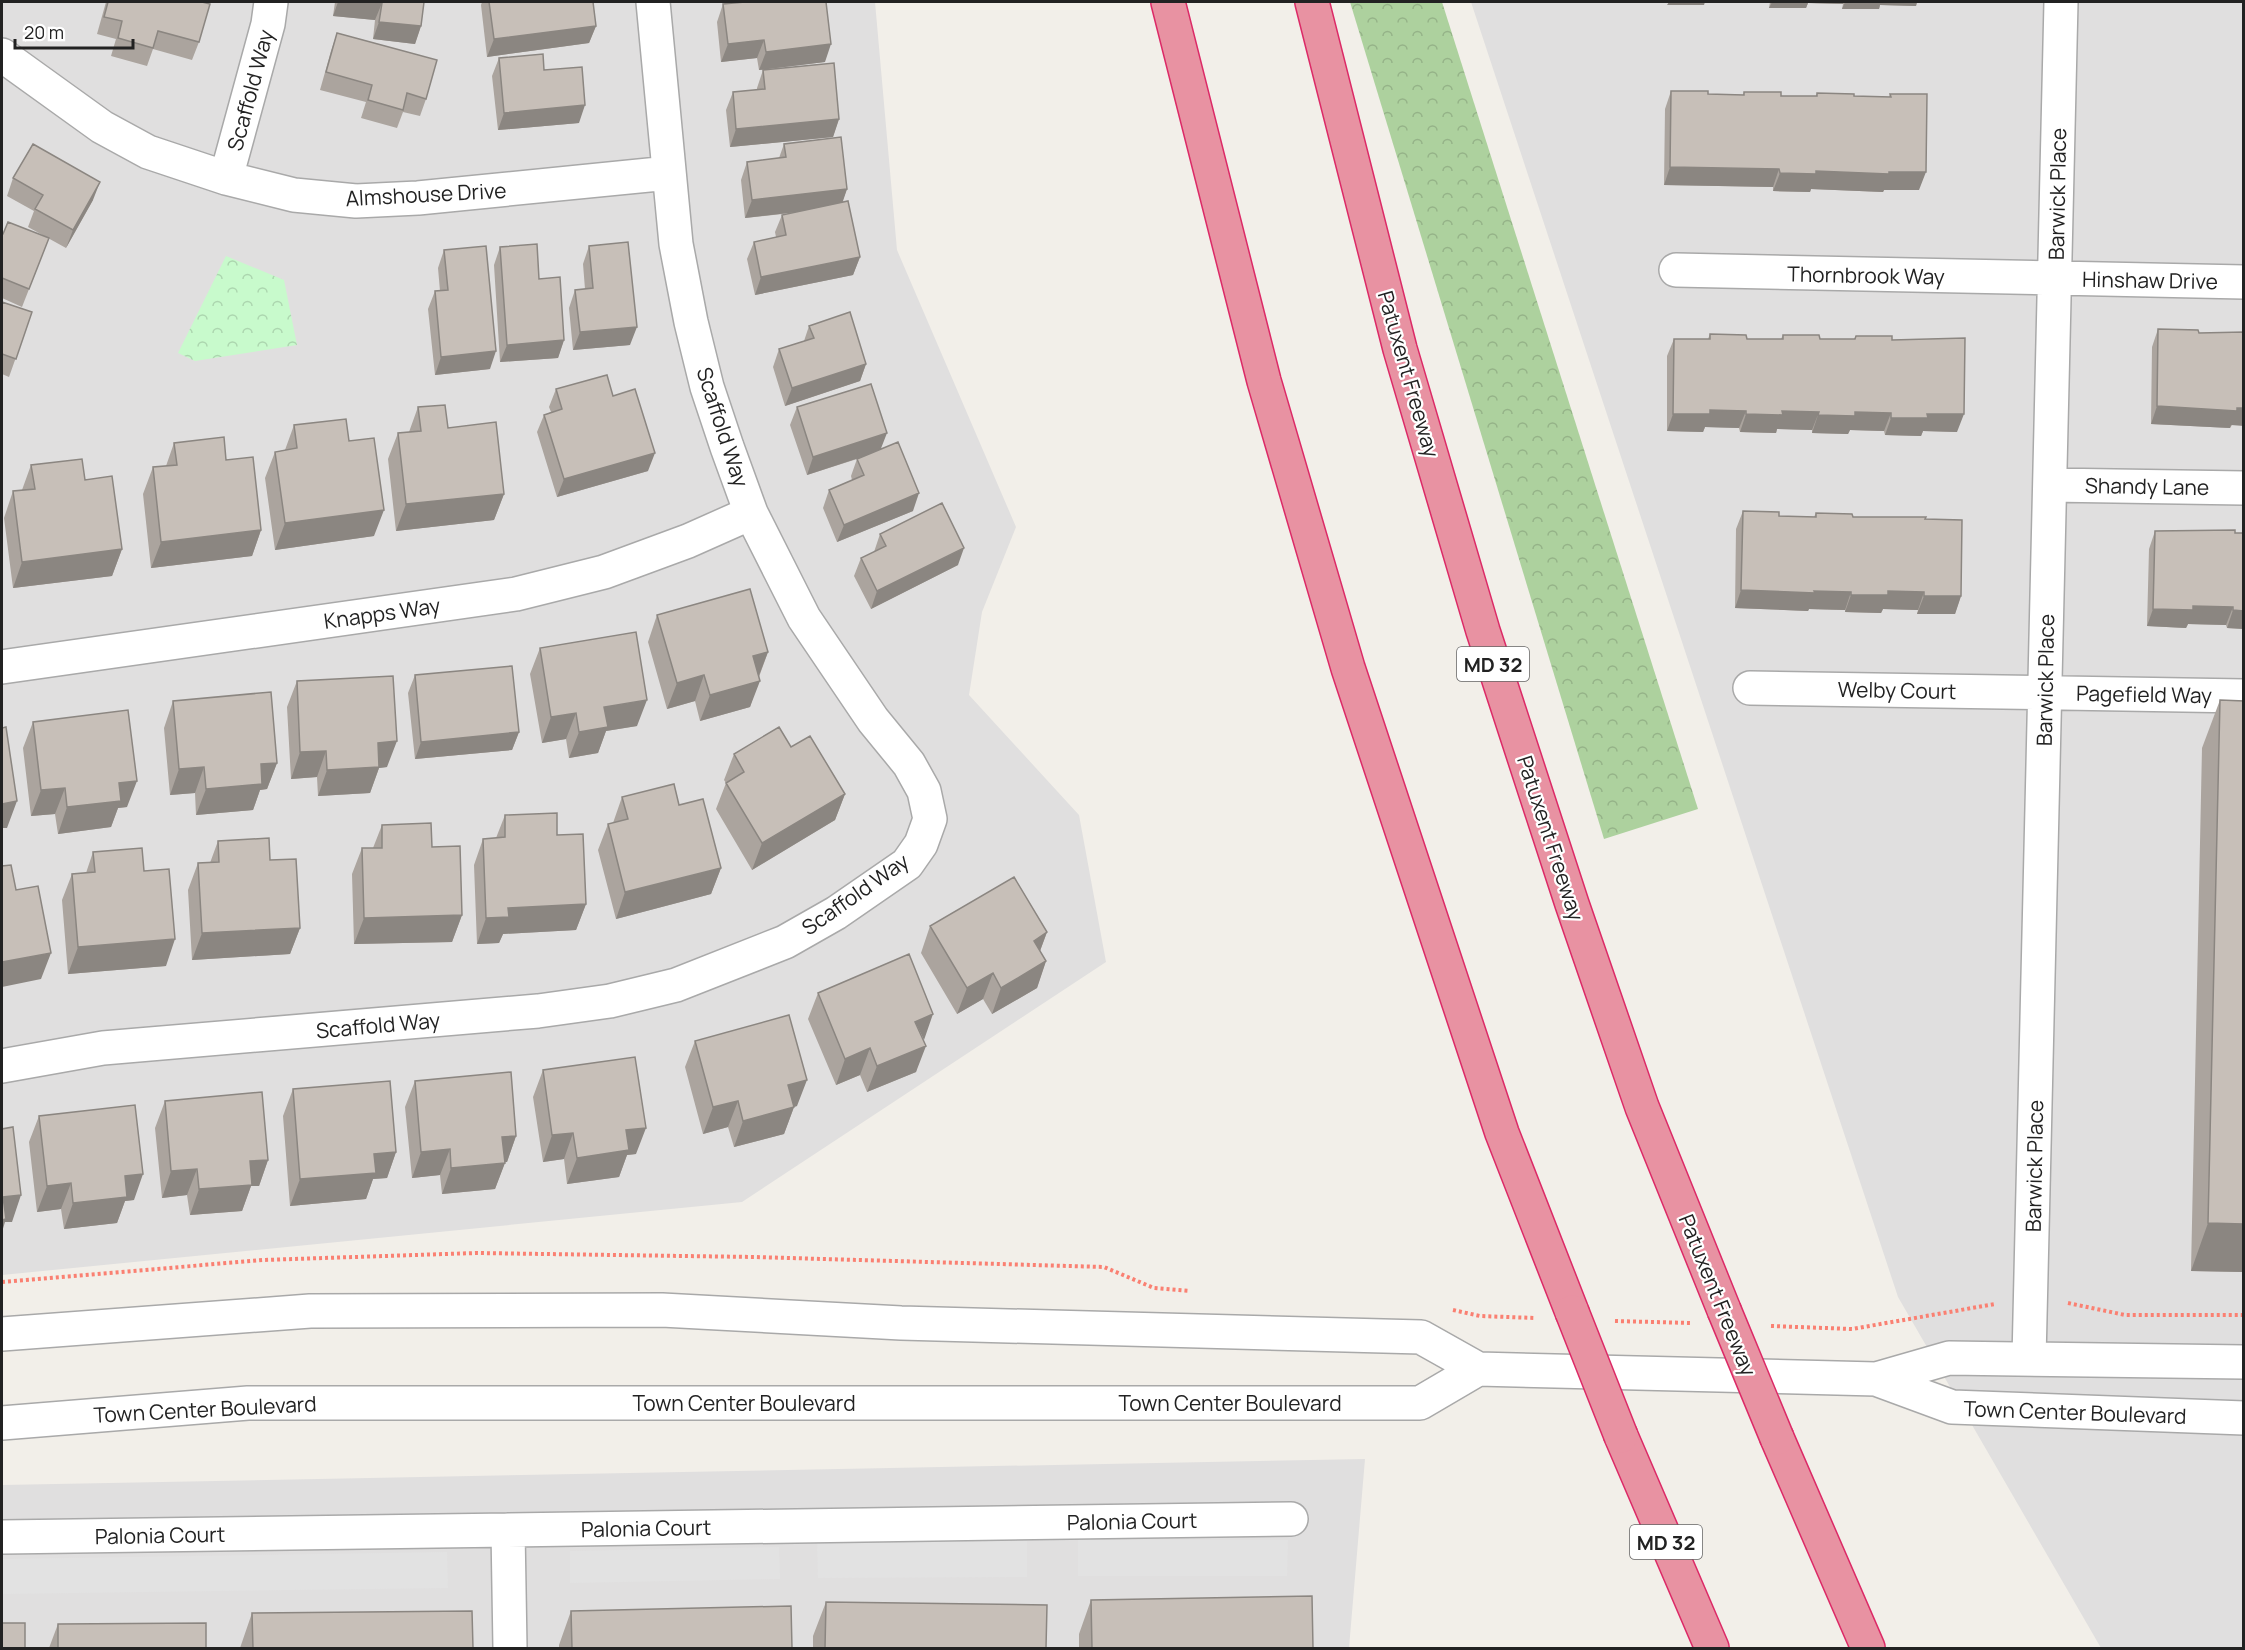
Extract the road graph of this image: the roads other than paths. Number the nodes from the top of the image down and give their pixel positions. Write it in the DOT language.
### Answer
graph roads {
  1 [pos="271,2"];
  2 [pos="653,2"];
  3 [pos="1168,2"];
  4 [pos="1312,2"];
  5 [pos="2061,2"];
  6 [pos="2,55"];
  7 [pos="669,173"];
  8 [pos="226,178"];
  9 [pos="1676,270"];
  10 [pos="2056,279"];
  11 [pos="2244,282"];
  12 [pos="2050,485"];
  13 [pos="2244,488"];
  14 [pos="752,513"];
  15 [pos="2,667"];
  16 [pos="1750,688"];
  17 [pos="2045,692"];
  18 [pos="2244,696"];
  19 [pos="2,1066"];
  20 [pos="2,1334"];
  21 [pos="2029,1359"];
  22 [pos="2244,1362"];
  23 [pos="1478,1369"];
  24 [pos="1876,1378"];
  25 [pos="2244,1418"];
  26 [pos="2,1424"];
  27 [pos="1291,1519"];
  28 [pos="508,1530"];
  29 [pos="2,1538"];
  30 [pos="510,1648"];
  31 [pos="1712,1648"];
  32 [pos="1868,1648"];
  1 -- 8 [label="street, Scaffold Way"];
  2 -- 7 [label="street, Scaffold Way"];
  3 -- 31 [label="highway, MD 32, bridge"];
  4 -- 32 [label="highway, Patuxent Freeway / MD 32, bridge"];
  5 -- 10 [label="street, Barwick Place"];
  6 -- 8 [label="street, Almshouse Drive"];
  7 -- 8 [label="street, Almshouse Drive"];
  7 -- 14 [label="street, Scaffold Way"];
  9 -- 10 [label="street, Thornbrook Way"];
  10 -- 11 [label="street, Hinshaw Drive"];
  10 -- 12 [label="street, Barwick Place"];
  12 -- 13 [label="street, Shandy Lane"];
  12 -- 17 [label="street, Barwick Place"];
  14 -- 15 [label="street, Knapps Way"];
  14 -- 19 [label="street, Scaffold Way"];
  16 -- 17 [label="street, Welby Court"];
  17 -- 18 [label="street, Pagefield Way"];
  17 -- 21 [label="street, Barwick Place"];
  20 -- 23 [label="street, Town Center Boulevard"];
  21 -- 22 [label="street, Town Center Boulevard"];
  21 -- 24 [label="street, Town Center Boulevard"];
  23 -- 24 [label="street, Town Center Boulevard"];
  23 -- 26 [label="street, Town Center Boulevard"];
  24 -- 25 [label="street, Town Center Boulevard"];
  27 -- 28 [label="street, Palonia Court"];
  28 -- 29 [label="street, Palonia Court"];
  28 -- 30 [label="street"];
}
